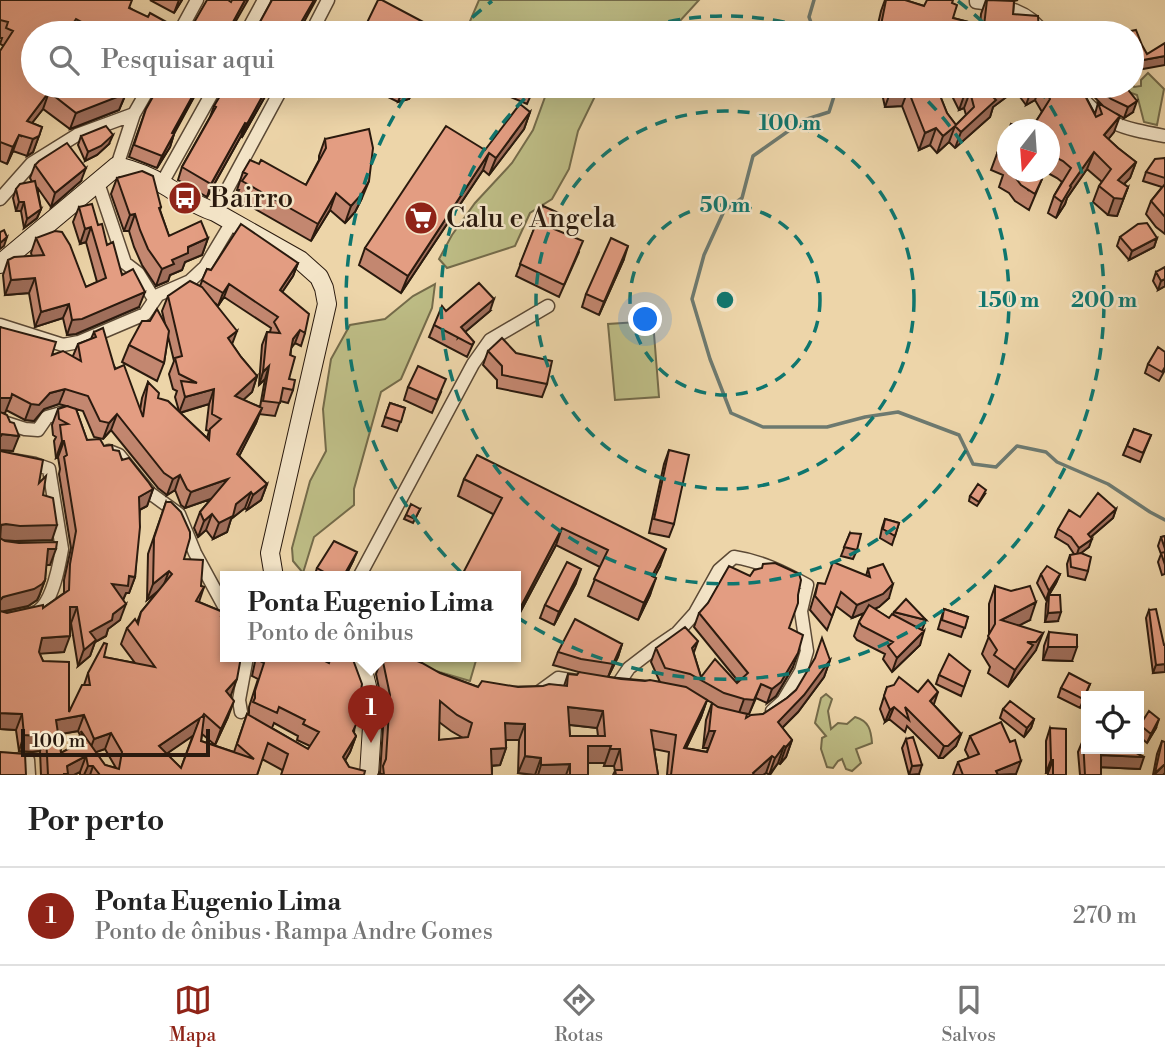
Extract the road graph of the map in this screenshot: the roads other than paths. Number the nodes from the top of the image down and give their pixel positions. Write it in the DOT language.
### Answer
graph roads {
  1 [pos="197,0"];
  2 [pos="264,0"];
  3 [pos="328,0"];
  4 [pos="976,0"];
  5 [pos="186,21"];
  6 [pos="253,21"];
  7 [pos="317,21"];
  8 [pos="1034,21"];
  9 [pos="143,98"];
  10 [pos="209,98"];
  11 [pos="277,98"];
  12 [pos="1083,98"];
  13 [pos="134,114"];
  14 [pos="1165,136"];
  15 [pos="117,166"];
  16 [pos="98,183"];
  17 [pos="162,183"];
  18 [pos="0,200"];
  19 [pos="215,212"];
  20 [pos="232,222"];
  21 [pos="1,266"];
  22 [pos="154,299"];
  23 [pos="548,306"];
  24 [pos="0,325"];
  25 [pos="0,421"];
  26 [pos="81,431"];
  27 [pos="100,447"];
  28 [pos="0,458"];
  29 [pos="62,549"];
  30 [pos="26,550"];
  31 [pos="272,571"];
  32 [pos="362,571"];
  33 [pos="220,599"];
  34 [pos="0,621"];
  35 [pos="246,662"];
  36 [pos="359,662"];
  37 [pos="394,662"];
  38 [pos="408,668"];
  39 [pos="604,685"];
  40 [pos="635,688"];
  41 [pos="524,694"];
  42 [pos="240,712"];
  43 [pos="764,716"];
  44 [pos="0,759"];
  45 [pos="29,775"];
  46 [pos="369,775"];
  1 -- 5 [label="street"];
  2 -- 6 [label="street"];
  3 -- 7 [label="street"];
  4 -- 8 [label="street"];
  9 -- 13 [label="street"];
  10 -- 17 [label="street"];
  11 -- 19 [label="street"];
  12 -- 14 [label="street"];
  13 -- 15 [label="street"];
  13 -- 18 [label="street"];
  15 -- 16 [label="street"];
  15 -- 17 [label="street"];
  16 -- 21 [label="street"];
  16 -- 22 [label="street"];
  17 -- 19 [label="street"];
  19 -- 20 [label="street"];
  20 -- 22 [label="street"];
  20 -- 31 [label="street"];
  22 -- 24 [label="street"];
  23 -- 32 [label="street"];
  25 -- 26 [label="street"];
  27 -- 33 [label="street"];
  28 -- 29 [label="street"];
  29 -- 30 [label="street"];
  29 -- 34 [label="street"];
  35 -- 42 [label="street"];
  36 -- 46 [label="street"];
  37 -- 38 [label="street"];
  39 -- 40 [label="street"];
  39 -- 41 [label="street"];
  39 -- 43 [label="street"];
  44 -- 45 [label="street"];
}
